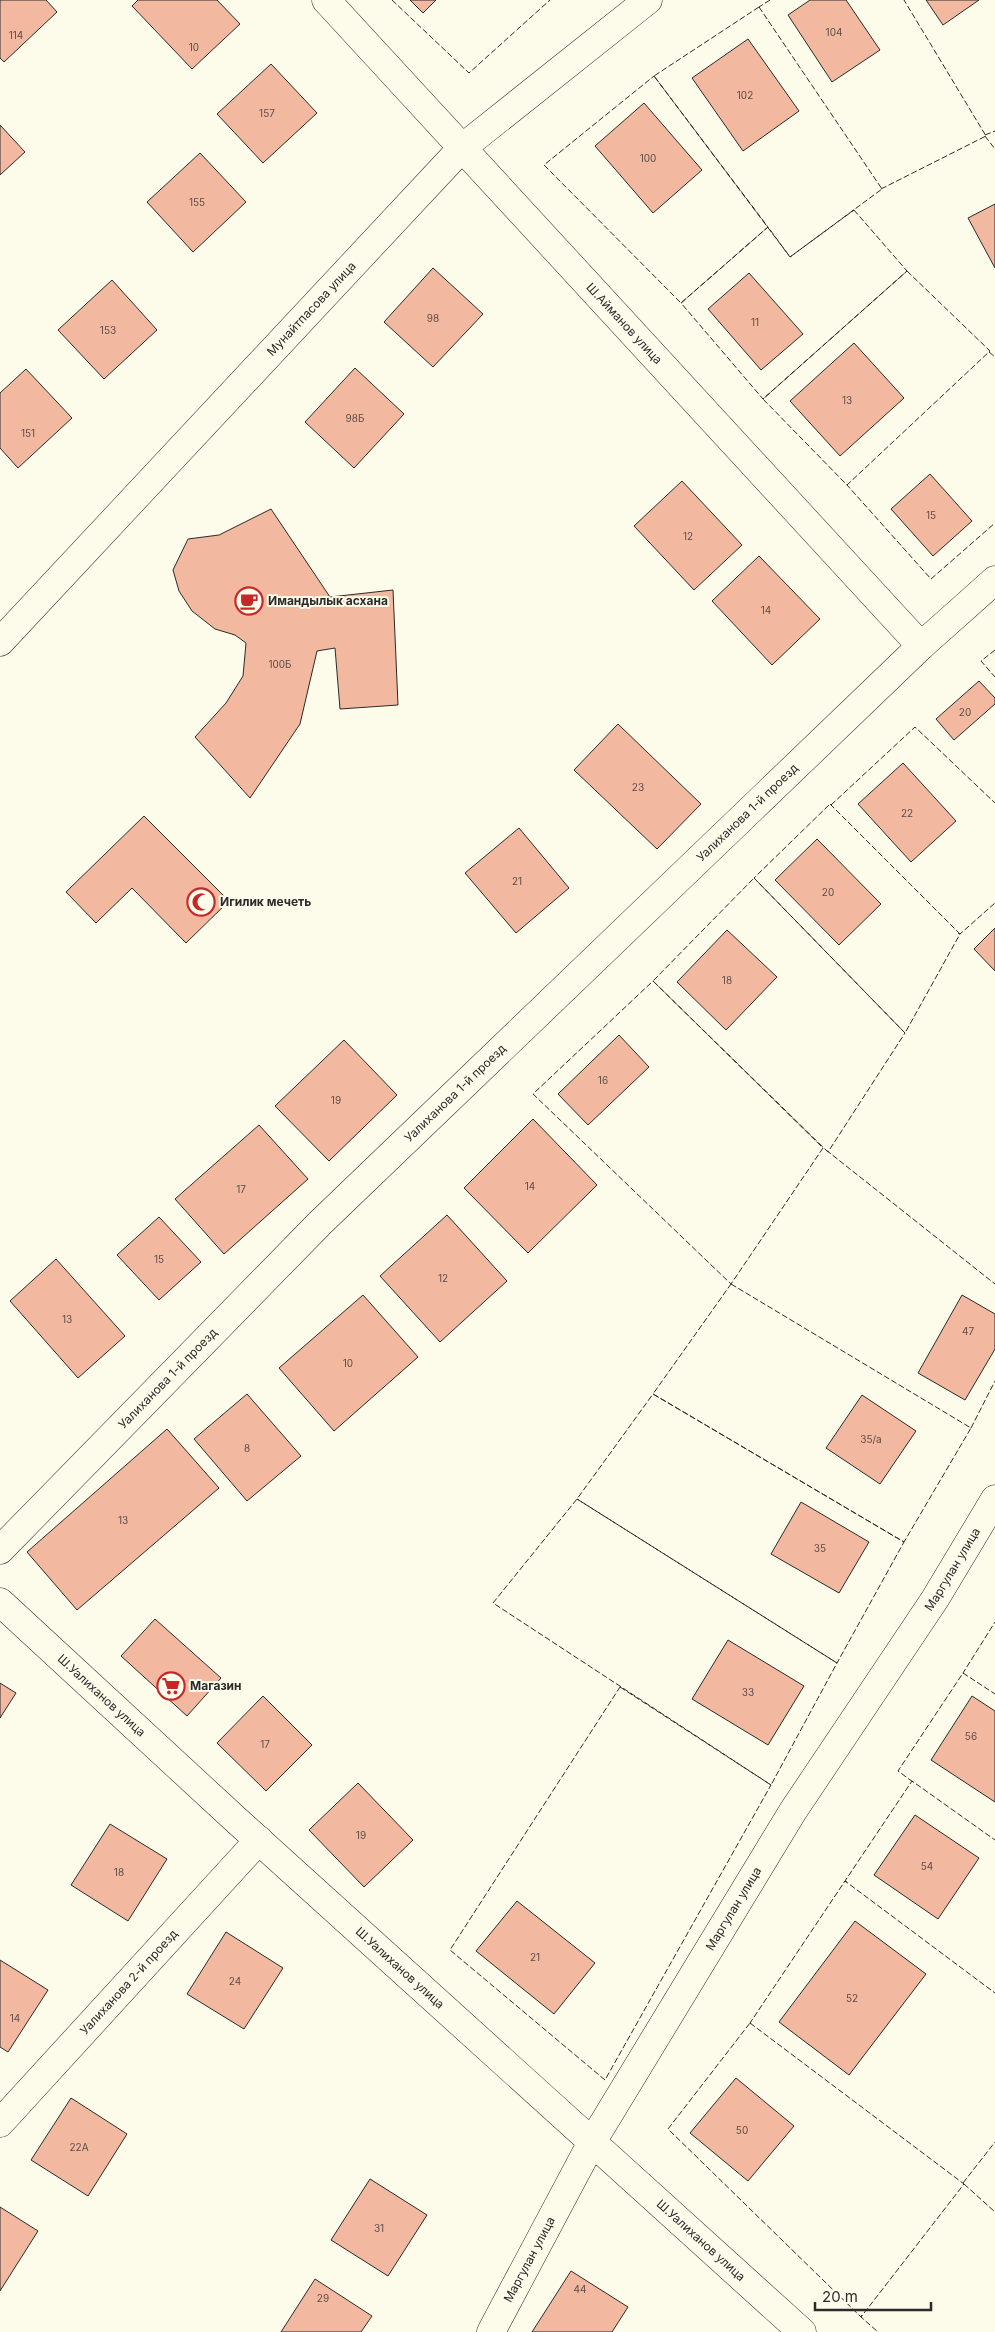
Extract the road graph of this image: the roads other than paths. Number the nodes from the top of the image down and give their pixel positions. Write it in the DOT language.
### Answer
graph roads {
  1 [pos="326,0"];
  2 [pos="648,0"];
  3 [pos="462,148"];
  4 [pos="995,580"];
  5 [pos="0,642"];
  6 [pos="921,646"];
  7 [pos="995,1499"];
  8 [pos="0,1550"];
  9 [pos="0,1602"];
  10 [pos="259,1840"];
  11 [pos="0,2123"];
  12 [pos="592,2142"];
  13 [pos="491,2332"];
  14 [pos="802,2332"];
  1 -- 3 [label="street, Ш.Айманов улица"];
  2 -- 3 [label="street, Мунайтпасова улица"];
  3 -- 5 [label="street, Мунайтпасова улица"];
  3 -- 6 [label="street, Ш.Айманов улица"];
  4 -- 6 [label="street, Уалиханова 1-й проезд"];
  6 -- 8 [label="street, Уалиханова 1-й проезд"];
  7 -- 12 [label="street, Маргулан улица"];
  9 -- 10 [label="street, Ш.Уалиханов улица"];
  10 -- 11 [label="street, Уалиханова 2-й проезд"];
  10 -- 12 [label="street, Ш.Уалиханов улица"];
  12 -- 13 [label="street, Маргулан улица"];
  12 -- 14 [label="street, Ш.Уалиханов улица"];
}
